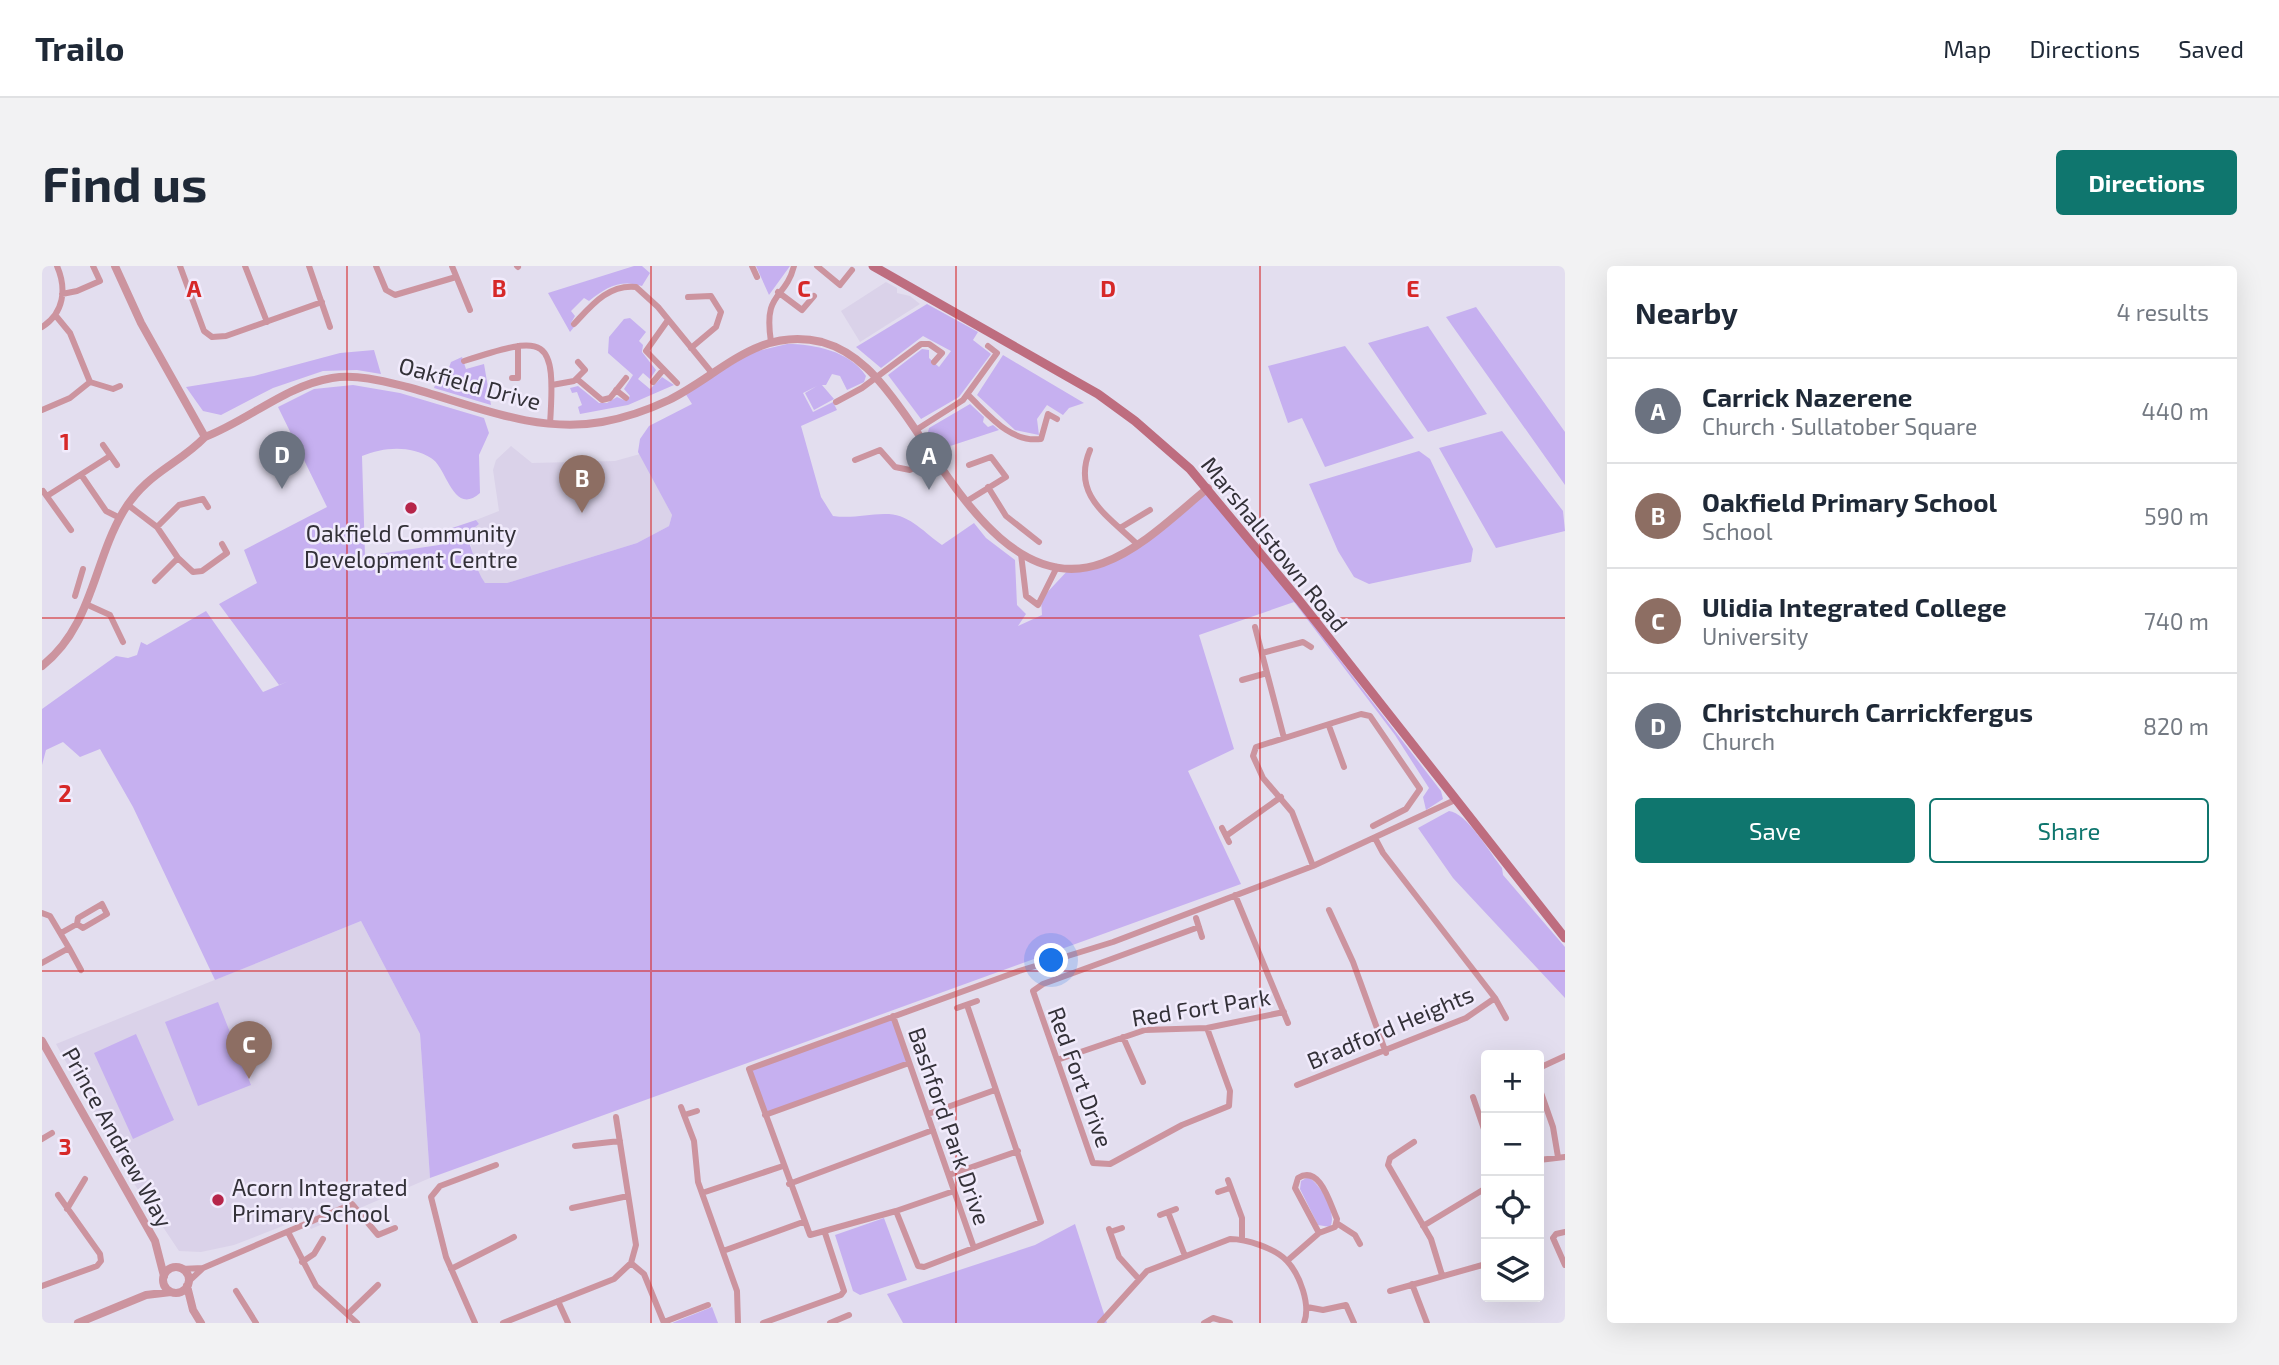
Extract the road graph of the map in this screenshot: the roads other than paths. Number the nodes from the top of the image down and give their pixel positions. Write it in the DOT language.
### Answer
graph roads {
  1 [pos="57,266"];
  2 [pos="93,266"];
  3 [pos="115,266"];
  4 [pos="180,266"];
  5 [pos="245,266"];
  6 [pos="309,266"];
  7 [pos="376,266"];
  8 [pos="452,266"];
  9 [pos="752,266"];
  10 [pos="794,266"];
  11 [pos="817,266"];
  12 [pos="873,266"];
  13 [pos="852,270"];
  14 [pos="456,277"];
  15 [pos="757,277"];
  16 [pos="778,292"];
  17 [pos="62,293"];
  18 [pos="814,296"];
  19 [pos="688,297"];
  20 [pos="321,302"];
  21 [pos="470,310"];
  22 [pos="56,316"];
  23 [pos="668,320"];
  24 [pos="267,322"];
  25 [pos="574,324"];
  26 [pos="42,327"];
  27 [pos="330,327"];
  28 [pos="771,342"];
  29 [pos="518,346"];
  30 [pos="988,346"];
  31 [pos="691,348"];
  32 [pos="464,361"];
  33 [pos="578,362"];
  34 [pos="934,362"];
  35 [pos="663,370"];
  36 [pos="712,373"];
  37 [pos="877,377"];
  38 [pos="519,378"];
  39 [pos="626,378"];
  40 [pos="577,379"];
  41 [pos="90,382"];
  42 [pos="653,382"];
  43 [pos="677,383"];
  44 [pos="552,384"];
  45 [pos="120,386"];
  46 [pos="616,390"];
  47 [pos="968,395"];
  48 [pos="626,398"];
  49 [pos="836,402"];
  50 [pos="42,410"];
  51 [pos="1057,419"];
  52 [pos="550,424"];
  53 [pos="916,430"];
  54 [pos="205,437"];
  55 [pos="103,445"];
  56 [pos="1090,450"];
  57 [pos="110,456"];
  58 [pos="935,456"];
  59 [pos="855,460"];
  60 [pos="117,465"];
  61 [pos="969,466"];
  62 [pos="82,476"];
  63 [pos="988,487"];
  64 [pos="1208,488"];
  65 [pos="197,491"];
  66 [pos="45,494"];
  67 [pos="203,499"];
  68 [pos="967,501"];
  69 [pos="128,505"];
  70 [pos="208,507"];
  71 [pos="1150,510"];
  72 [pos="1142,516"];
  73 [pos="120,518"];
  74 [pos="1147,524"];
  75 [pos="157,527"];
  76 [pos="1120,528"];
  77 [pos="71,530"];
  78 [pos="1038,542"];
  79 [pos="222,544"];
  80 [pos="1137,544"];
  81 [pos="1021,554"];
  82 [pos="177,558"];
  83 [pos="1057,567"];
  84 [pos="82,569"];
  85 [pos="80,578"];
  86 [pos="155,581"];
  87 [pos="95,582"];
  88 [pos="75,596"];
  89 [pos="88,604"];
  90 [pos="1255,627"];
  91 [pos="123,642"];
  92 [pos="1311,648"];
  93 [pos="1262,653"];
  94 [pos="42,666"];
  95 [pos="1267,673"];
  96 [pos="1242,680"];
  97 [pos="1329,726"];
  98 [pos="1284,738"];
  99 [pos="1343,767"];
  100 [pos="1281,797"];
  101 [pos="1455,800"];
  102 [pos="1373,826"];
  103 [pos="1222,828"];
  104 [pos="1376,838"];
  105 [pos="1313,866"];
  106 [pos="1235,895"];
  107 [pos="1329,910"];
  108 [pos="42,913"];
  109 [pos="1196,918"];
  110 [pos="77,924"];
  111 [pos="1199,927"];
  112 [pos="61,933"];
  113 [pos="1202,937"];
  114 [pos="1565,938"];
  115 [pos="69,948"];
  116 [pos="42,963"];
  117 [pos="81,970"];
  118 [pos="1495,999"];
  119 [pos="977,1001"];
  120 [pos="967,1005"];
  121 [pos="957,1008"];
  122 [pos="1284,1012"];
  123 [pos="892,1016"];
  124 [pos="1506,1018"];
  125 [pos="1288,1023"];
  126 [pos="1207,1028"];
  127 [pos="1123,1037"];
  128 [pos="42,1041"];
  129 [pos="1386,1052"];
  130 [pos="1565,1056"];
  131 [pos="1057,1060"];
  132 [pos="909,1063"];
  133 [pos="1544,1066"];
  134 [pos="1143,1082"];
  135 [pos="1297,1085"];
  136 [pos="995,1090"];
  137 [pos="1473,1097"];
  138 [pos="1544,1101"];
  139 [pos="681,1107"];
  140 [pos="697,1111"];
  141 [pos="928,1114"];
  142 [pos="684,1115"];
  143 [pos="765,1115"];
  144 [pos="616,1117"];
  145 [pos="1481,1120"];
  146 [pos="933,1130"];
  147 [pos="52,1133"];
  148 [pos="42,1139"];
  149 [pos="620,1141"];
  150 [pos="1414,1142"];
  151 [pos="575,1146"];
  152 [pos="1018,1151"];
  153 [pos="1561,1157"];
  154 [pos="496,1165"];
  155 [pos="783,1166"];
  156 [pos="949,1175"];
  157 [pos="85,1179"];
  158 [pos="1227,1180"];
  159 [pos="789,1184"];
  160 [pos="1230,1188"];
  161 [pos="954,1191"];
  162 [pos="1481,1191"];
  163 [pos="1219,1192"];
  164 [pos="702,1193"];
  165 [pos="58,1195"];
  166 [pos="628,1196"];
  167 [pos="572,1208"];
  168 [pos="68,1209"];
  169 [pos="1176,1209"];
  170 [pos="896,1211"];
  171 [pos="1168,1212"];
  172 [pos="1160,1215"];
  173 [pos="803,1222"];
  174 [pos="1338,1224"];
  175 [pos="1423,1226"];
  176 [pos="395,1228"];
  177 [pos="1122,1228"];
  178 [pos="288,1232"];
  179 [pos="1565,1232"];
  180 [pos="825,1233"];
  181 [pos="1319,1233"];
  182 [pos="514,1237"];
  183 [pos="323,1239"];
  184 [pos="1242,1239"];
  185 [pos="1360,1244"];
  186 [pos="974,1248"];
  187 [pos="723,1251"];
  188 [pos="160,1252"];
  189 [pos="1185,1256"];
  190 [pos="1287,1261"];
  191 [pos="302,1262"];
  192 [pos="631,1264"];
  193 [pos="1481,1265"];
  194 [pos="1565,1265"];
  195 [pos="179,1268"];
  196 [pos="203,1268"];
  197 [pos="451,1269"];
  198 [pos="1442,1275"];
  199 [pos="163,1278"];
  200 [pos="1138,1278"];
  201 [pos="188,1284"];
  202 [pos="1412,1284"];
  203 [pos="378,1285"];
  204 [pos="42,1286"];
  205 [pos="236,1291"];
  206 [pos="1390,1291"];
  207 [pos="173,1293"];
  208 [pos="146,1295"];
  209 [pos="240,1298"];
  210 [pos="558,1301"];
  211 [pos="230,1304"];
  212 [pos="708,1304"];
  213 [pos="1307,1307"];
  214 [pos="193,1310"];
  215 [pos="348,1314"];
  216 [pos="849,1315"];
  217 [pos="78,1323"];
  218 [pos="201,1323"];
  219 [pos="256,1323"];
  220 [pos="357,1323"];
  221 [pos="475,1323"];
  222 [pos="503,1323"];
  223 [pos="568,1323"];
  224 [pos="664,1323"];
  225 [pos="738,1323"];
  226 [pos="763,1323"];
  227 [pos="830,1323"];
  228 [pos="1100,1323"];
  229 [pos="1204,1323"];
  230 [pos="1230,1323"];
  231 [pos="1304,1323"];
  232 [pos="1354,1323"];
  233 [pos="1427,1323"];
  1 -- 17 [label="street"];
  2 -- 17 [label="street"];
  3 -- 54 [label="street"];
  4 -- 24 [label="street"];
  5 -- 24 [label="street"];
  6 -- 20 [label="street"];
  7 -- 14 [label="street"];
  8 -- 14 [label="street"];
  9 -- 15 [label="street"];
  10 -- 16 [label="street"];
  11 -- 13 [label="street"];
  12 -- 64 [label="main road, Marshallstown Road"];
  14 -- 21 [label="street"];
  16 -- 18 [label="street"];
  16 -- 28 [label="street"];
  17 -- 22 [label="street"];
  19 -- 31 [label="street"];
  20 -- 24 [label="street"];
  20 -- 27 [label="street"];
  22 -- 26 [label="street"];
  22 -- 41 [label="street"];
  23 -- 25 [label="street"];
  23 -- 31 [label="street"];
  23 -- 35 [label="street"];
  28 -- 36 [label="street, Oakfield Drive"];
  28 -- 37 [label="street, Oakfield Drive"];
  29 -- 32 [label="street"];
  29 -- 38 [label="street"];
  29 -- 44 [label="street"];
  30 -- 47 [label="street"];
  31 -- 36 [label="street"];
  33 -- 40 [label="street"];
  34 -- 37 [label="street"];
  35 -- 42 [label="street"];
  35 -- 43 [label="street"];
  36 -- 52 [label="street, Oakfield Drive"];
  37 -- 49 [label="street"];
  37 -- 53 [label="street, Oakfield Drive"];
  39 -- 46 [label="street"];
  40 -- 44 [label="street"];
  40 -- 46 [label="street"];
  41 -- 45 [label="street"];
  41 -- 50 [label="street"];
  44 -- 52 [label="street"];
  46 -- 48 [label="street"];
  47 -- 51 [label="street"];
  47 -- 53 [label="street"];
  52 -- 54 [label="street, Oakfield Drive"];
  53 -- 58 [label="street, Oakfield Drive"];
  54 -- 69 [label="street, Oakfield Drive"];
  55 -- 57 [label="street"];
  56 -- 76 [label="street"];
  57 -- 60 [label="street"];
  57 -- 62 [label="street"];
  58 -- 59 [label="street"];
  58 -- 68 [label="street, Oakfield Drive"];
  61 -- 63 [label="street"];
  62 -- 66 [label="street"];
  62 -- 73 [label="street"];
  63 -- 68 [label="street"];
  63 -- 78 [label="street"];
  64 -- 80 [label="street, Oakfield Drive"];
  64 -- 101 [label="main road, Marshallstown Road"];
  65 -- 67 [label="street"];
  66 -- 77 [label="street"];
  67 -- 70 [label="street"];
  67 -- 75 [label="street"];
  68 -- 81 [label="street, Oakfield Drive"];
  69 -- 73 [label="street, Oakfield Drive"];
  69 -- 75 [label="street"];
  71 -- 72 [label="street"];
  72 -- 74 [label="street"];
  72 -- 76 [label="street"];
  73 -- 87 [label="street, Oakfield Drive"];
  75 -- 82 [label="street"];
  76 -- 80 [label="street"];
  79 -- 82 [label="street"];
  80 -- 83 [label="street, Oakfield Drive"];
  81 -- 83 [label="street, Oakfield Drive"];
  81 -- 83 [label="street"];
  82 -- 86 [label="street"];
  84 -- 85 [label="street"];
  85 -- 87 [label="street"];
  85 -- 88 [label="street"];
  87 -- 89 [label="street, Oakfield Drive"];
  89 -- 91 [label="street"];
  89 -- 94 [label="street, Oakfield Drive"];
  90 -- 93 [label="street"];
  92 -- 93 [label="street"];
  93 -- 95 [label="street"];
  95 -- 96 [label="street"];
  95 -- 98 [label="street"];
  97 -- 98 [label="street"];
  97 -- 99 [label="street"];
  97 -- 102 [label="street"];
  98 -- 100 [label="street"];
  100 -- 103 [label="street"];
  100 -- 105 [label="street"];
  101 -- 104 [label="street"];
  101 -- 114 [label="main road, Marshallstown Road"];
  104 -- 105 [label="street"];
  104 -- 118 [label="street, Bradford Heights"];
  105 -- 106 [label="street, Bashford Park Drive"];
  106 -- 122 [label="street, Red Fort Park"];
  106 -- 123 [label="street, Bashford Park Drive"];
  107 -- 129 [label="street"];
  108 -- 112 [label="street"];
  109 -- 111 [label="street"];
  110 -- 110 [label="street"];
  110 -- 112 [label="street"];
  111 -- 113 [label="street"];
  111 -- 131 [label="street, Red Fort Drive"];
  112 -- 115 [label="street"];
  115 -- 116 [label="street"];
  115 -- 117 [label="street"];
  118 -- 124 [label="street, Bradford Heights"];
  118 -- 129 [label="street, Bradford Heights"];
  119 -- 120 [label="street"];
  120 -- 121 [label="street"];
  120 -- 136 [label="street"];
  122 -- 125 [label="street, Red Fort Park"];
  122 -- 126 [label="street, Red Fort Park"];
  123 -- 132 [label="street, Bashford Park Drive"];
  123 -- 143 [label="street, Bashford Park Drive"];
  126 -- 127 [label="street, Red Fort Park"];
  126 -- 131 [label="street, Red Fort Drive"];
  127 -- 131 [label="street, Red Fort Park"];
  127 -- 134 [label="street, Red Fort Park"];
  128 -- 188 [label="street, Prince Andrew Way"];
  129 -- 135 [label="street, Bradford Heights"];
  130 -- 133 [label="street"];
  132 -- 141 [label="street, Bashford Park Drive"];
  132 -- 143 [label="street"];
  136 -- 141 [label="street"];
  136 -- 152 [label="street"];
  137 -- 145 [label="street"];
  138 -- 153 [label="street"];
  139 -- 142 [label="street"];
  140 -- 142 [label="street"];
  141 -- 146 [label="street, Bashford Park Drive"];
  142 -- 164 [label="street"];
  143 -- 155 [label="street"];
  144 -- 149 [label="street"];
  146 -- 156 [label="street, Bashford Park Drive"];
  146 -- 159 [label="street"];
  147 -- 148 [label="street"];
  149 -- 151 [label="street"];
  149 -- 166 [label="street"];
  150 -- 175 [label="street"];
  152 -- 156 [label="street"];
  152 -- 186 [label="street"];
  154 -- 197 [label="street"];
  155 -- 159 [label="street"];
  155 -- 164 [label="street"];
  156 -- 161 [label="street, Bashford Park Drive"];
  157 -- 168 [label="street"];
  158 -- 160 [label="street"];
  159 -- 173 [label="street"];
  160 -- 163 [label="street"];
  160 -- 184 [label="street"];
  161 -- 170 [label="street"];
  161 -- 186 [label="street, Bashford Park Drive"];
  162 -- 175 [label="street"];
  164 -- 187 [label="street"];
  165 -- 168 [label="street"];
  166 -- 167 [label="street"];
  166 -- 192 [label="street"];
  168 -- 204 [label="street"];
  169 -- 171 [label="street"];
  170 -- 180 [label="street"];
  170 -- 186 [label="street"];
  171 -- 172 [label="street"];
  171 -- 189 [label="street"];
  173 -- 180 [label="street"];
  173 -- 187 [label="street"];
  174 -- 181 [label="street"];
  174 -- 181 [label="street"];
  174 -- 185 [label="street"];
  175 -- 198 [label="street"];
  176 -- 178 [label="street"];
  177 -- 200 [label="street"];
  178 -- 191 [label="street"];
  178 -- 196 [label="street"];
  179 -- 194 [label="street"];
  180 -- 226 [label="street"];
  181 -- 190 [label="street"];
  182 -- 197 [label="street"];
  183 -- 191 [label="street"];
  184 -- 189 [label="street"];
  184 -- 190 [label="street"];
  187 -- 225 [label="street"];
  188 -- 195 [label="street, Prince Andrew Way"];
  188 -- 199 [label="street, Prince Andrew Way"];
  189 -- 200 [label="street"];
  190 -- 213 [label="street"];
  191 -- 215 [label="street"];
  192 -- 210 [label="street"];
  192 -- 224 [label="street"];
  193 -- 198 [label="street"];
  195 -- 196 [label="street"];
  195 -- 199 [label="street"];
  195 -- 201 [label="street"];
  196 -- 201 [label="street"];
  197 -- 221 [label="street"];
  198 -- 202 [label="street"];
  199 -- 207 [label="street"];
  199 -- 208 [label="street"];
  200 -- 228 [label="street"];
  201 -- 207 [label="street"];
  201 -- 214 [label="street"];
  202 -- 206 [label="street"];
  202 -- 233 [label="street"];
  203 -- 215 [label="street"];
  205 -- 209 [label="street"];
  207 -- 208 [label="street"];
  207 -- 214 [label="street"];
  208 -- 217 [label="street"];
  209 -- 211 [label="street"];
  209 -- 219 [label="street"];
  210 -- 222 [label="street"];
  210 -- 223 [label="street"];
  212 -- 224 [label="street"];
  213 -- 231 [label="street"];
  213 -- 232 [label="street"];
  214 -- 218 [label="street"];
  215 -- 220 [label="street"];
  216 -- 227 [label="street"];
  229 -- 230 [label="street"];
}
